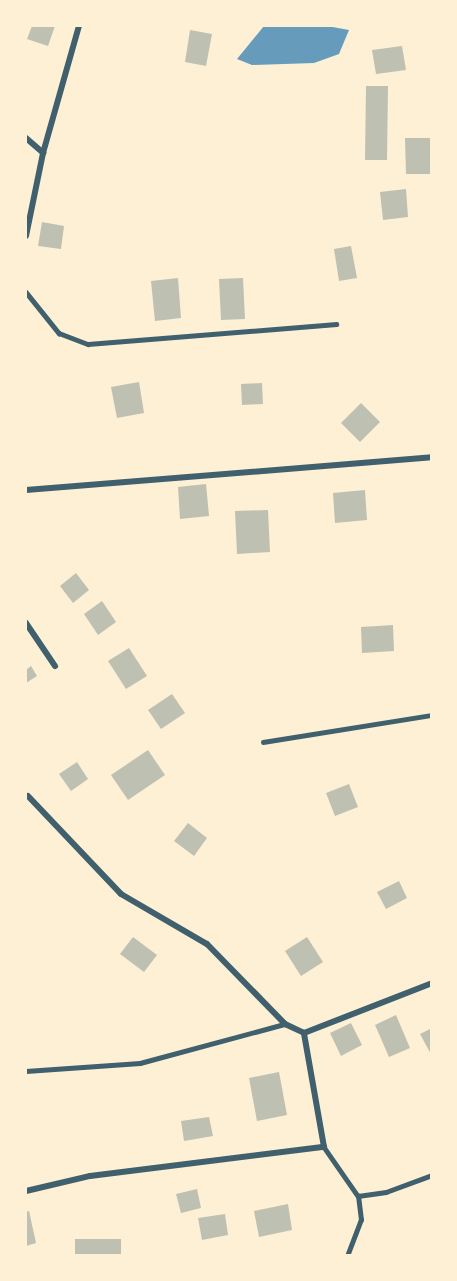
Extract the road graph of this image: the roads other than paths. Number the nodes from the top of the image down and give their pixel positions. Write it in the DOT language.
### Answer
graph roads {
  1 [pos="79,26"];
  2 [pos="26,138"];
  3 [pos="43,153"];
  4 [pos="26,236"];
  5 [pos="26,292"];
  6 [pos="336,324"];
  7 [pos="432,457"];
  8 [pos="26,490"];
  9 [pos="26,623"];
  10 [pos="55,666"];
  11 [pos="432,715"];
  12 [pos="263,742"];
  13 [pos="28,796"];
  14 [pos="432,983"];
  15 [pos="285,1024"];
  16 [pos="304,1033"];
  17 [pos="26,1071"];
  18 [pos="324,1147"];
  19 [pos="432,1175"];
  20 [pos="26,1191"];
  21 [pos="358,1196"];
  22 [pos="347,1256"];
  1 -- 3 [label="street"];
  2 -- 3 [label="street"];
  3 -- 4 [label="street"];
  5 -- 6 [label="lane"];
  7 -- 8 [label="street"];
  9 -- 10 [label="street"];
  11 -- 12 [label="lane"];
  13 -- 15 [label="street"];
  14 -- 16 [label="street"];
  15 -- 16 [label="street"];
  15 -- 17 [label="lane"];
  16 -- 18 [label="street"];
  18 -- 20 [label="street"];
  18 -- 21 [label="lane"];
  19 -- 21 [label="lane"];
  21 -- 22 [label="lane"];
}
